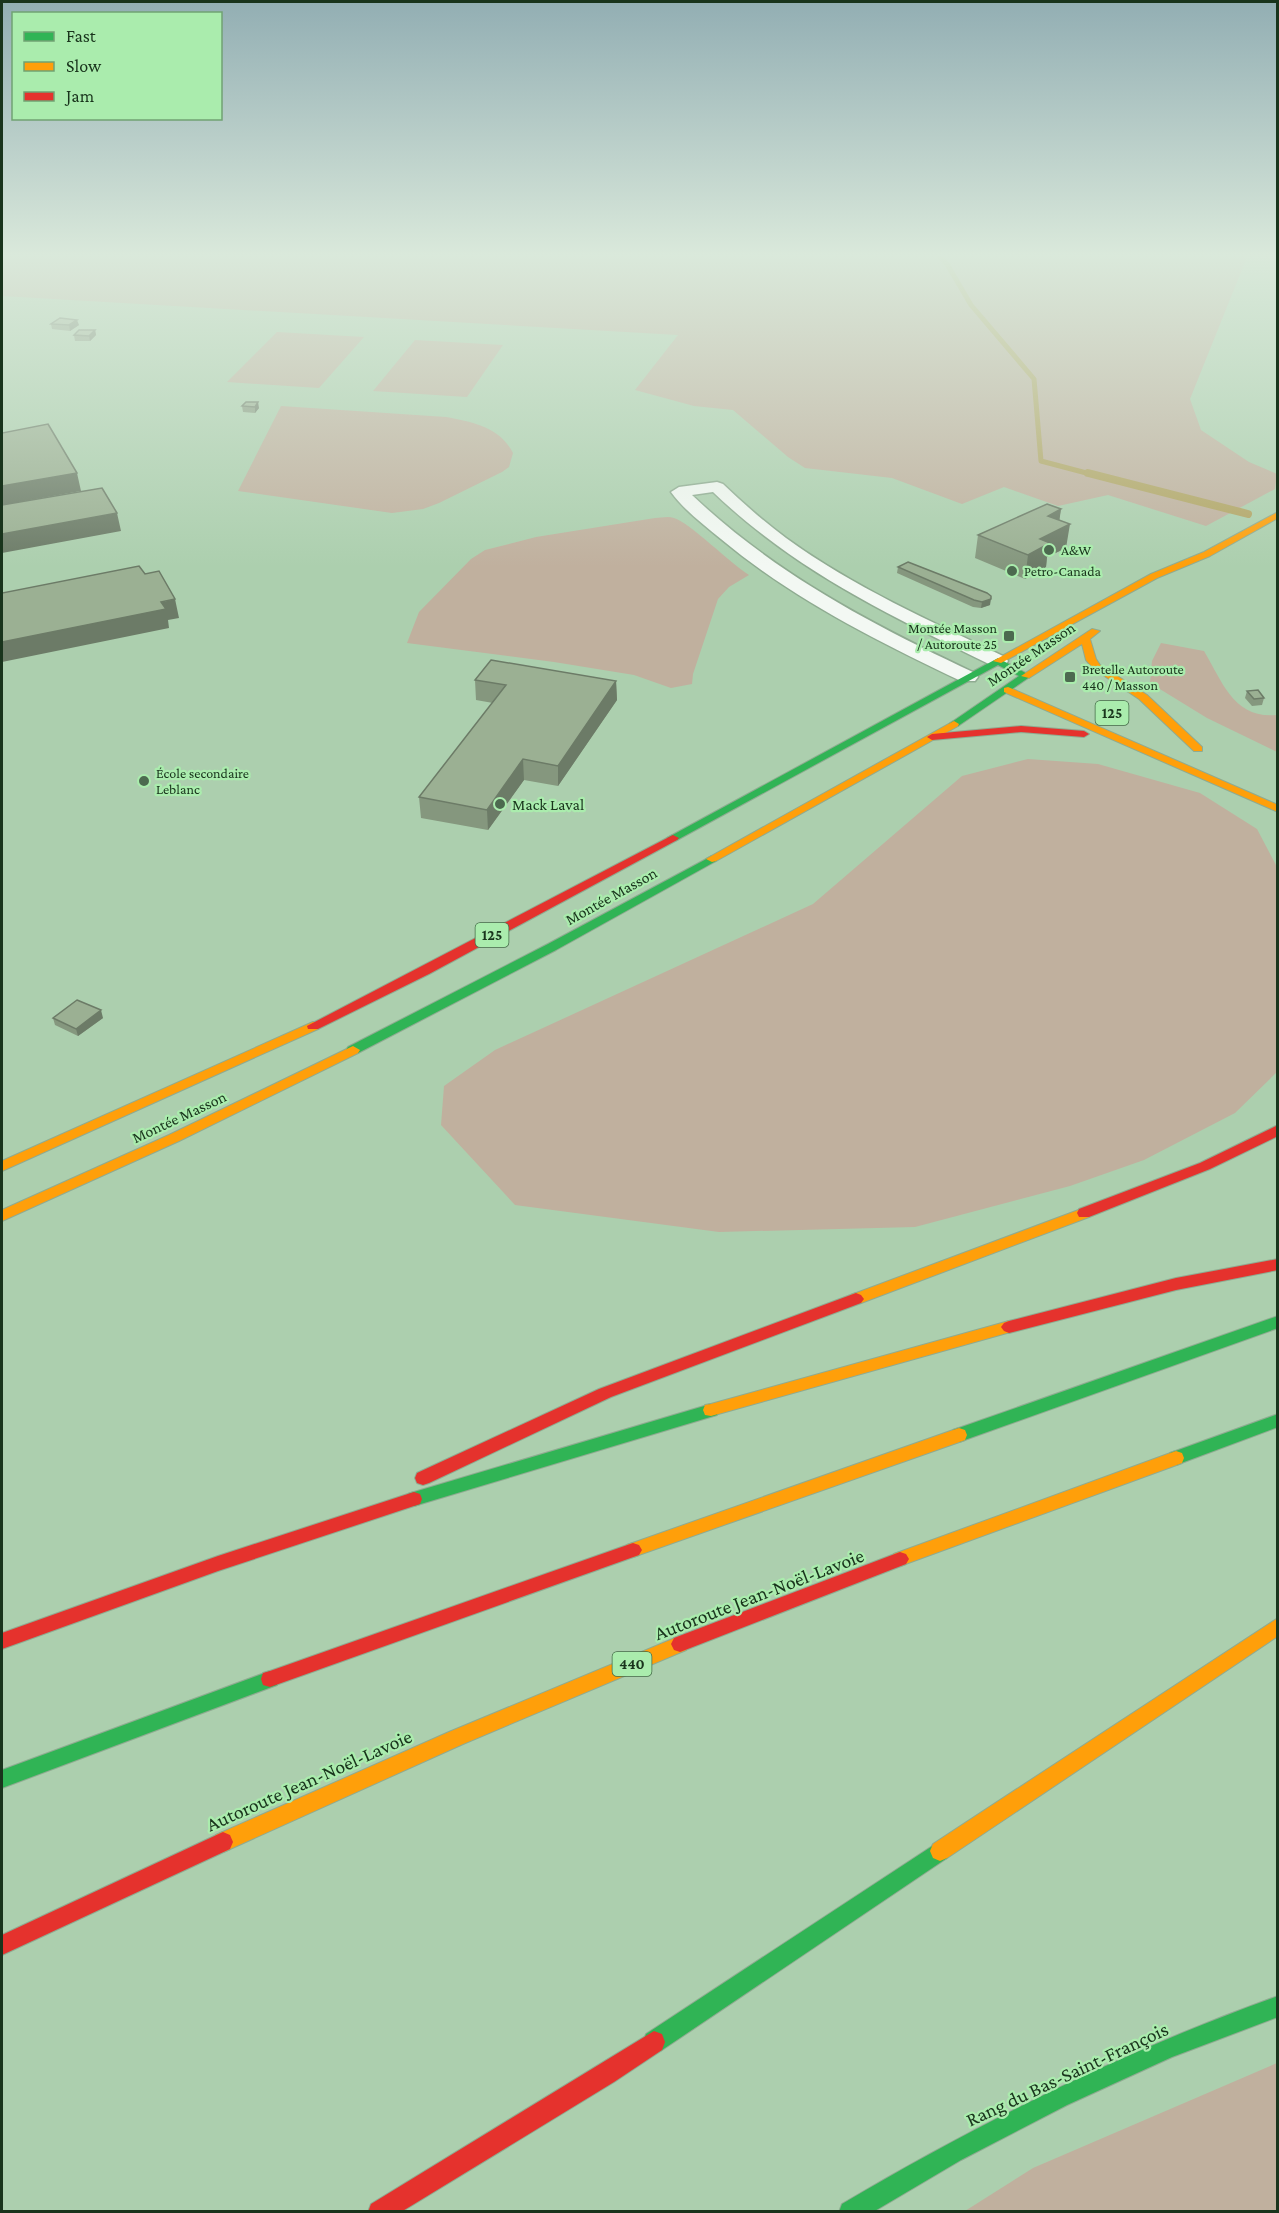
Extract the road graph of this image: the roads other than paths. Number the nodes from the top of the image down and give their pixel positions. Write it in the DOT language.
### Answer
graph roads {
  1 [pos="1278,514"];
  2 [pos="1207,554"];
  3 [pos="1162,588"];
  4 [pos="1104,626"];
  5 [pos="1085,638"];
  6 [pos="998,661"];
  7 [pos="968,676"];
  8 [pos="1026,676"];
  9 [pos="1044,684"];
  10 [pos="1008,690"];
  11 [pos="932,736"];
  12 [pos="1167,736"];
  13 [pos="1121,740"];
  14 [pos="1278,809"];
  15 [pos="1278,1130"];
  16 [pos="2,1167"];
  17 [pos="2,1216"];
  18 [pos="1278,1264"];
  19 [pos="1278,1322"];
  20 [pos="1278,1420"];
  21 [pos="415,1482"];
  22 [pos="393,1491"];
  23 [pos="288,1540"];
  24 [pos="1278,1626"];
  25 [pos="2,1641"];
  26 [pos="2,1779"];
  27 [pos="2,1945"];
  28 [pos="1278,2006"];
  29 [pos="379,2211"];
  30 [pos="850,2211"];
  1 -- 2 [label="main road, Montée Masson"];
  2 -- 3 [label="main road, Montée Masson"];
  2 -- 6 [label="main road, Montée Masson"];
  4 -- 5 [label="main road, Montée Masson"];
  5 -- 8 [label="main road, Montée Masson"];
  5 -- 12 [label="main road"];
  6 -- 7 [label="main road, Montée Masson / 125"];
  6 -- 7 [label="street"];
  6 -- 8 [label="main road"];
  7 -- 10 [label="main road"];
  7 -- 16 [label="main road, Montée Masson / 125"];
  8 -- 9 [label="main road"];
  8 -- 10 [label="main road, Montée Masson"];
  10 -- 11 [label="main road, Montée Masson"];
  10 -- 13 [label="main road"];
  11 -- 13 [label="main road"];
  11 -- 17 [label="main road, Montée Masson"];
  13 -- 14 [label="main road"];
  15 -- 21 [label="main road"];
  18 -- 23 [label="main road"];
  19 -- 26 [label="main road"];
  20 -- 27 [label="main road, Autoroute Jean-Noël-Lavoie / 440"];
  22 -- 23 [label="main road"];
  23 -- 25 [label="main road"];
  24 -- 29 [label="main road"];
  28 -- 30 [label="main road, Rang du Bas-Saint-François"];
}
